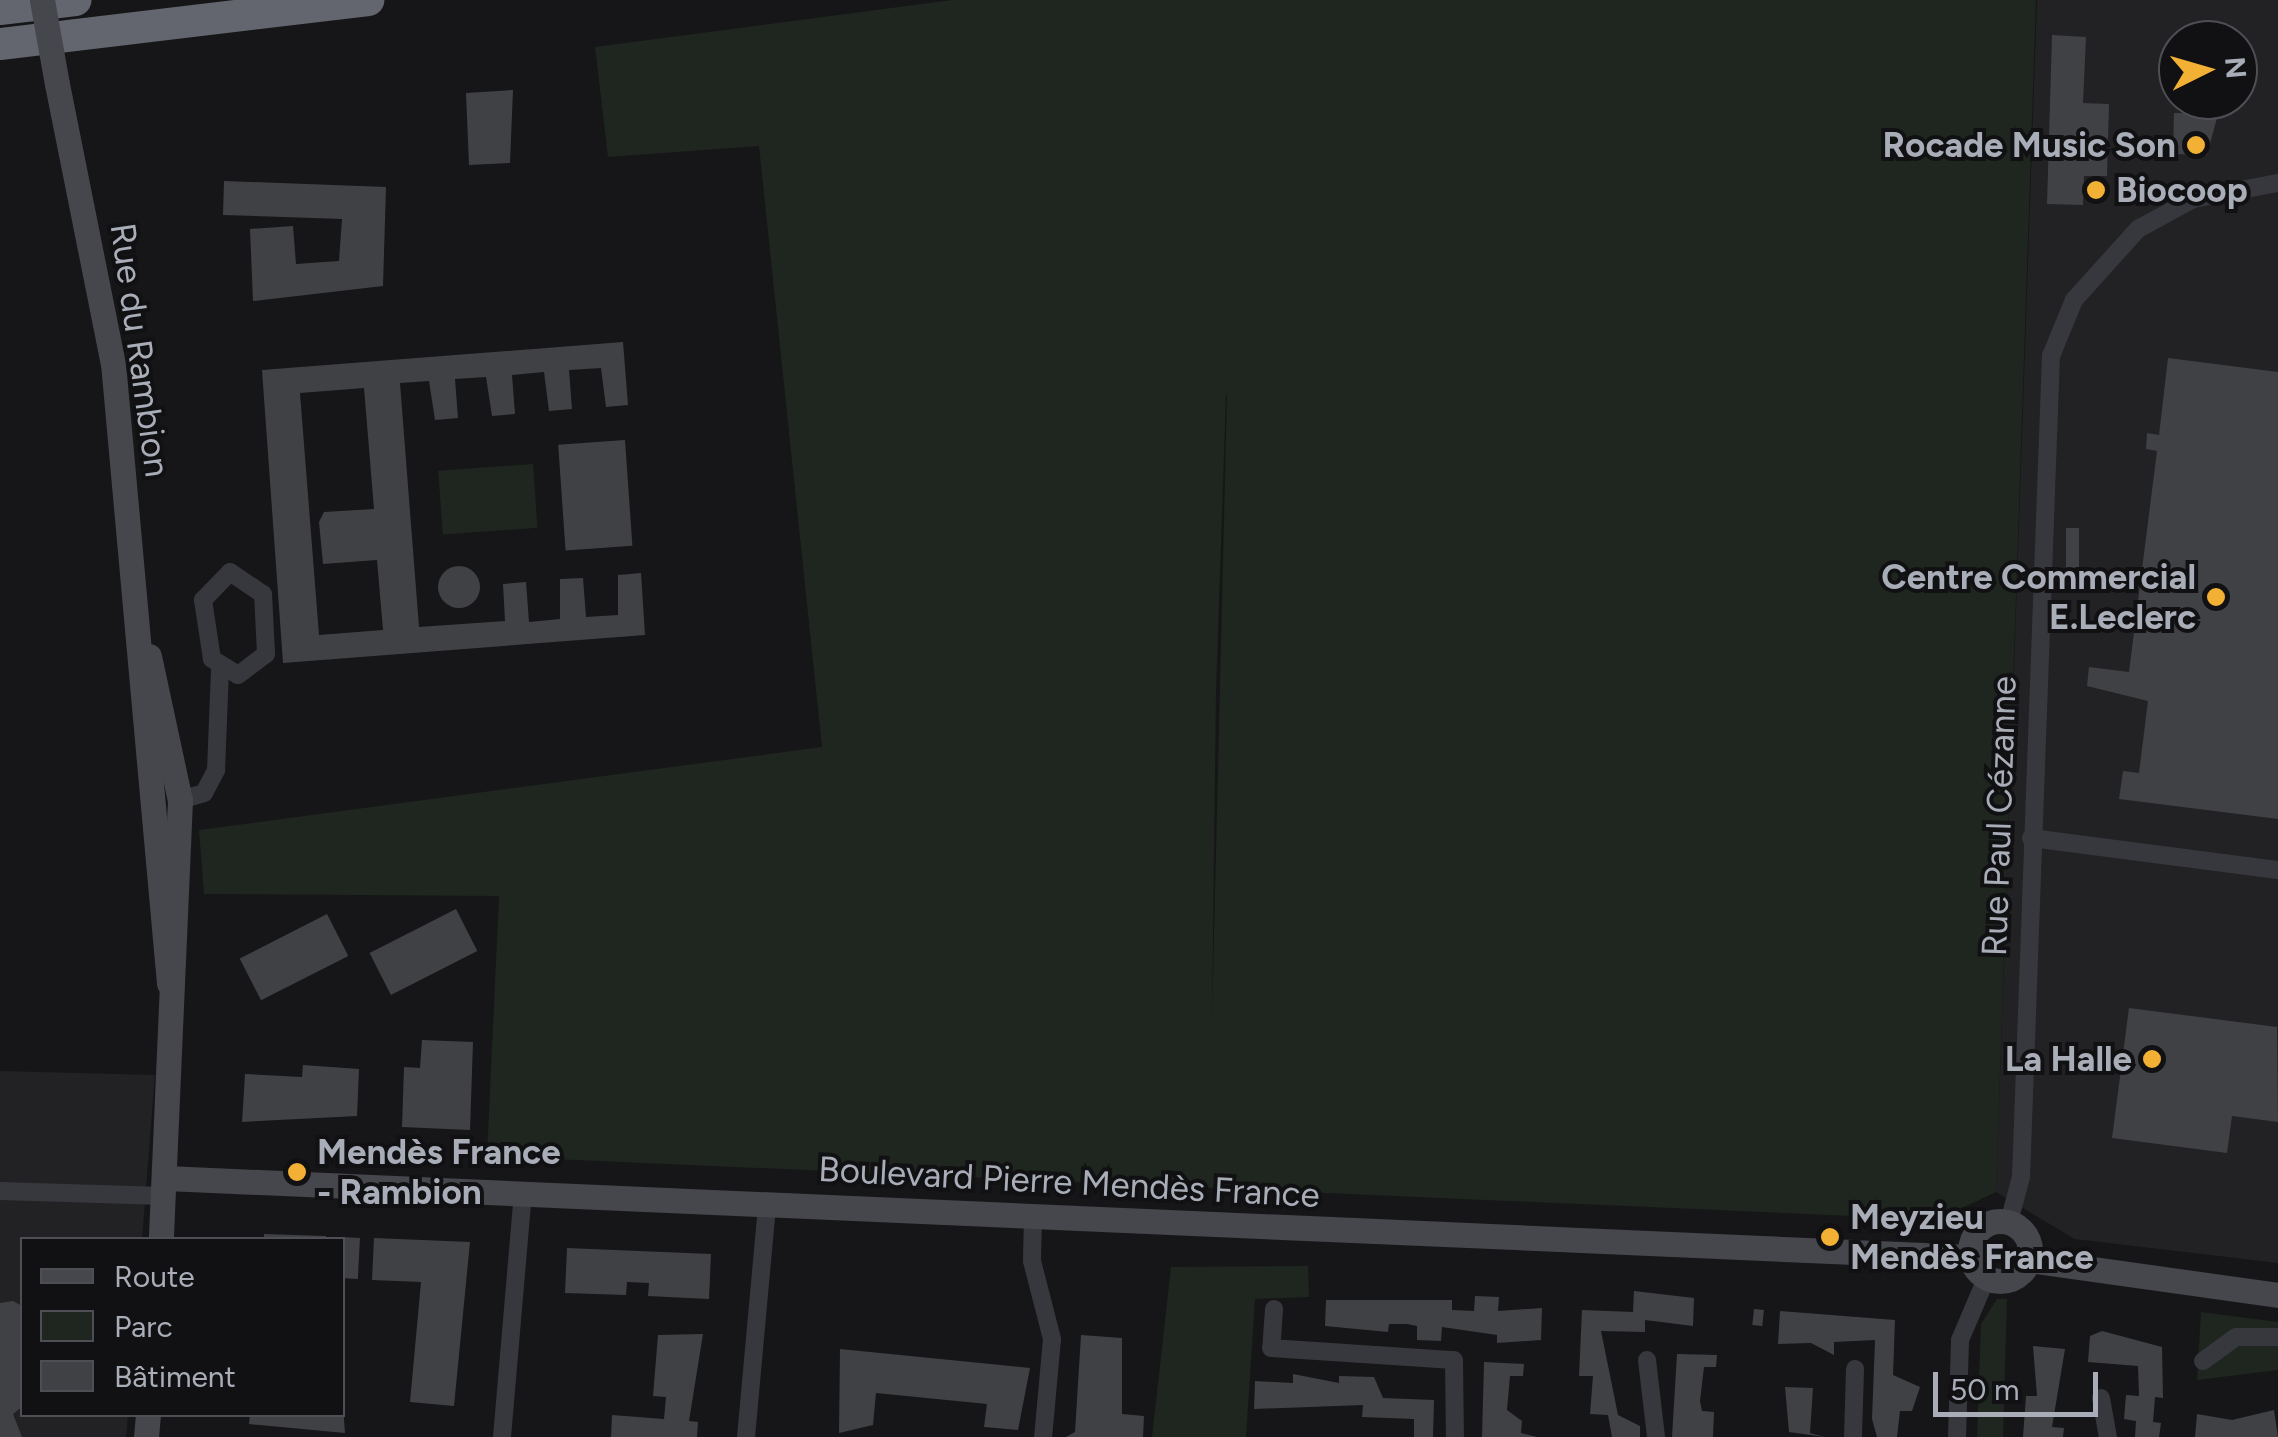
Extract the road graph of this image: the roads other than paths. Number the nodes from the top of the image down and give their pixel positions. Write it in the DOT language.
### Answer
graph roads {
  1 [pos="42,0"];
  2 [pos="75,0"];
  3 [pos="368,0"];
  4 [pos="0,9"];
  5 [pos="0,44"];
  6 [pos="2278,182"];
  7 [pos="141,628"];
  8 [pos="220,669"];
  9 [pos="180,800"];
  10 [pos="2031,838"];
  11 [pos="2278,870"];
  12 [pos="169,982"];
  13 [pos="165,1187"];
  14 [pos="0,1192"];
  15 [pos="523,1194"];
  16 [pos="767,1204"];
  17 [pos="1033,1216"];
  18 [pos="2009,1222"];
  19 [pos="161,1237"];
  20 [pos="1970,1257"];
  21 [pos="2029,1260"];
  22 [pos="1986,1279"];
  23 [pos="2278,1295"];
  24 [pos="1274,1308"];
  25 [pos="2278,1337"];
  26 [pos="1648,1360"];
  27 [pos="2203,1361"];
  28 [pos="1855,1369"];
  29 [pos="2101,1398"];
  30 [pos="502,1437"];
  31 [pos="746,1437"];
  32 [pos="1044,1437"];
  33 [pos="1455,1437"];
  34 [pos="1656,1437"];
  35 [pos="1853,1437"];
  36 [pos="1957,1437"];
  37 [pos="2108,1437"];
  1 -- 7 [label="street, Rue du Rambion, bridge"];
  2 -- 4 [label="highway"];
  3 -- 5 [label="highway"];
  6 -- 10 [label="street, Rue Paul Cézanne"];
  7 -- 9 [label="street, Rue du Rambion"];
  7 -- 12 [label="street, Rue du Rambion"];
  8 -- 8 [label="street"];
  8 -- 9 [label="street"];
  9 -- 12 [label="street, Rue du Rambion"];
  10 -- 11 [label="street"];
  10 -- 18 [label="street, Rue Paul Cézanne"];
  12 -- 13 [label="street, Rue du Rambion"];
  13 -- 14 [label="street"];
  13 -- 15 [label="street, Boulevard Pierre Mendès France"];
  13 -- 19 [label="street, Rue du Rambion"];
  15 -- 16 [label="street, Boulevard Pierre Mendès France"];
  15 -- 30 [label="street"];
  16 -- 17 [label="street, Boulevard Pierre Mendès France"];
  16 -- 31 [label="street"];
  17 -- 20 [label="street, Boulevard Pierre Mendès France"];
  17 -- 32 [label="street"];
  18 -- 20 [label="street"];
  18 -- 21 [label="street"];
  20 -- 22 [label="street"];
  21 -- 22 [label="street"];
  21 -- 23 [label="street"];
  22 -- 36 [label="street"];
  24 -- 33 [label="street"];
  25 -- 27 [label="street"];
  26 -- 34 [label="street"];
  28 -- 35 [label="street"];
  29 -- 37 [label="street"];
}
